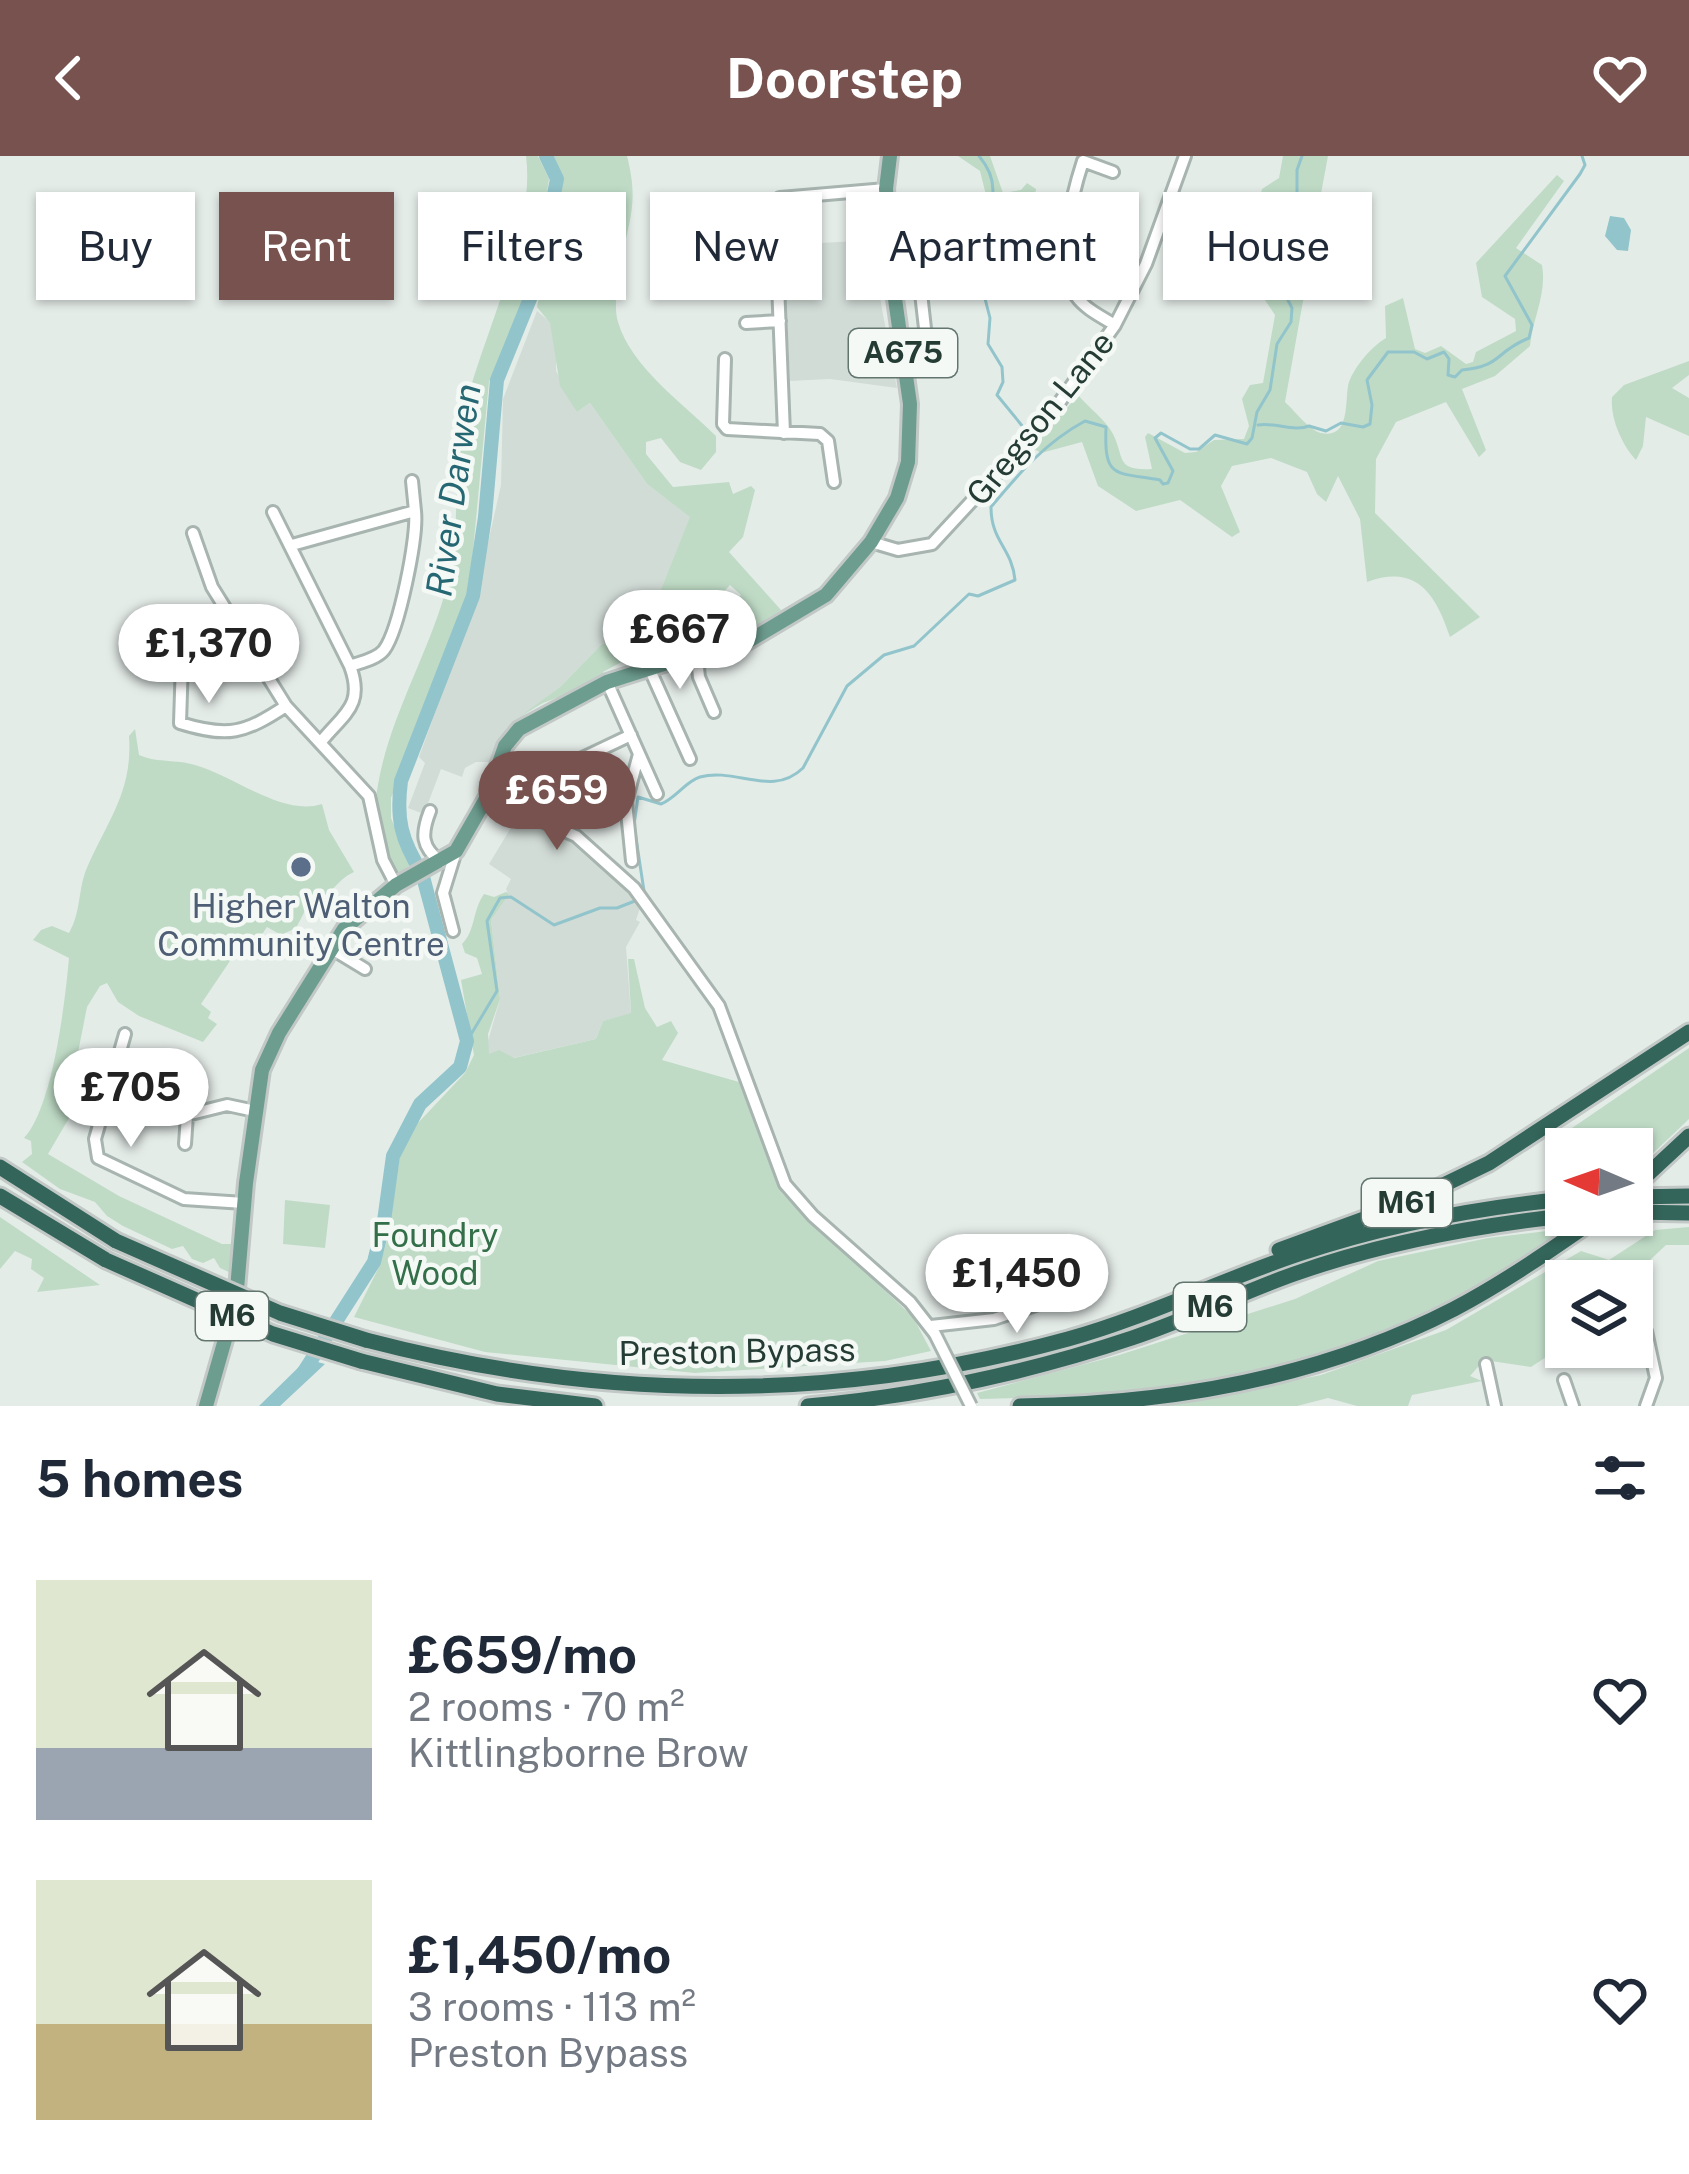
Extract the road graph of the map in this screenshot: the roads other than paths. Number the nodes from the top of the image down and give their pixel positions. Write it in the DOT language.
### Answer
graph roads {
  1 [pos="890,156"];
  2 [pos="1185,156"];
  3 [pos="1112,172"];
  4 [pos="886,189"];
  5 [pos="886,192"];
  6 [pos="895,300"];
  7 [pos="922,300"];
  8 [pos="780,321"];
  9 [pos="746,322"];
  10 [pos="1115,325"];
  11 [pos="927,346"];
  12 [pos="725,358"];
  13 [pos="784,433"];
  14 [pos="412,481"];
  15 [pos="834,482"];
  16 [pos="415,511"];
  17 [pos="273,512"];
  18 [pos="193,533"];
  19 [pos="871,542"];
  20 [pos="292,545"];
  21 [pos="192,634"];
  22 [pos="697,658"];
  23 [pos="350,667"];
  24 [pos="650,670"];
  25 [pos="607,682"];
  26 [pos="286,706"];
  27 [pos="715,712"];
  28 [pos="631,735"];
  29 [pos="320,743"];
  30 [pos="639,754"];
  31 [pos="690,759"];
  32 [pos="551,773"];
  33 [pos="657,794"];
  34 [pos="487,797"];
  35 [pos="430,812"];
  36 [pos="456,851"];
  37 [pos="632,861"];
  38 [pos="438,863"];
  39 [pos="403,882"];
  40 [pos="453,931"];
  41 [pos="332,949"];
  42 [pos="364,969"];
  43 [pos="1689,1032"];
  44 [pos="124,1034"];
  45 [pos="182,1063"];
  46 [pos="255,1111"];
  47 [pos="187,1115"];
  48 [pos="1689,1136"];
  49 [pos="185,1144"];
  50 [pos="0,1167"];
  51 [pos="1653,1171"];
  52 [pos="1653,1194"];
  53 [pos="0,1196"];
  54 [pos="1689,1196"];
  55 [pos="1545,1202"];
  56 [pos="244,1203"];
  57 [pos="1653,1212"];
  58 [pos="1689,1213"];
  59 [pos="1545,1219"];
  60 [pos="1572,1236"];
  61 [pos="1088,1288"];
  62 [pos="1101,1328"];
  63 [pos="933,1330"];
  64 [pos="1486,1364"];
  65 [pos="1653,1364"];
  66 [pos="394,1370"];
  67 [pos="1570,1385"];
  68 [pos="1652,1399"];
  69 [pos="206,1406"];
  70 [pos="517,1406"];
  71 [pos="595,1406"];
  72 [pos="808,1406"];
  73 [pos="971,1406"];
  74 [pos="1020,1406"];
  75 [pos="1495,1406"];
  76 [pos="1573,1406"];
  1 -- 4 [label="main road, A675"];
  2 -- 10 [label="street, Gregson Lane"];
  3 -- 10 [label="street"];
  4 -- 5 [label="main road, A675"];
  4 -- 8 [label="street"];
  6 -- 19 [label="main road, A675"];
  7 -- 11 [label="street"];
  8 -- 9 [label="street"];
  8 -- 13 [label="street"];
  10 -- 19 [label="street, Gregson Lane"];
  12 -- 13 [label="street"];
  13 -- 15 [label="street"];
  14 -- 16 [label="street"];
  16 -- 20 [label="street"];
  16 -- 23 [label="street"];
  17 -- 20 [label="street"];
  18 -- 26 [label="street"];
  19 -- 22 [label="main road, A675"];
  20 -- 23 [label="street"];
  21 -- 26 [label="street"];
  22 -- 24 [label="main road, A675"];
  22 -- 27 [label="street"];
  23 -- 29 [label="street"];
  24 -- 25 [label="main road, A675"];
  24 -- 31 [label="street"];
  25 -- 28 [label="street"];
  25 -- 34 [label="main road, A675"];
  26 -- 29 [label="street"];
  28 -- 30 [label="street"];
  28 -- 32 [label="street"];
  29 -- 39 [label="street"];
  30 -- 33 [label="street"];
  30 -- 37 [label="street"];
  34 -- 36 [label="main road, A675"];
  34 -- 63 [label="street"];
  35 -- 38 [label="street"];
  36 -- 38 [label="main road, A675"];
  36 -- 40 [label="street"];
  38 -- 39 [label="main road, A675"];
  39 -- 41 [label="main road, A675"];
  41 -- 42 [label="street"];
  41 -- 46 [label="main road, A675"];
  43 -- 62 [label="highway, M61"];
  44 -- 56 [label="street"];
  45 -- 47 [label="street"];
  46 -- 47 [label="street"];
  46 -- 56 [label="main road, A675"];
  47 -- 49 [label="street"];
  48 -- 51 [label="highway"];
  50 -- 62 [label="highway, Preston Bypass / M6, bridge"];
  52 -- 54 [label="highway"];
  53 -- 66 [label="highway, M6, bridge"];
  55 -- 62 [label="highway, Preston Bypass / M6"];
  56 -- 69 [label="main road, A675"];
  57 -- 58 [label="highway"];
  59 -- 72 [label="highway, Preston Bypass / M6"];
  60 -- 74 [label="highway"];
  61 -- 63 [label="street"];
  63 -- 73 [label="street, bridge"];
  64 -- 75 [label="street"];
  65 -- 68 [label="street"];
  66 -- 70 [label="highway"];
  66 -- 71 [label="highway, M6"];
  67 -- 76 [label="street"];
}
